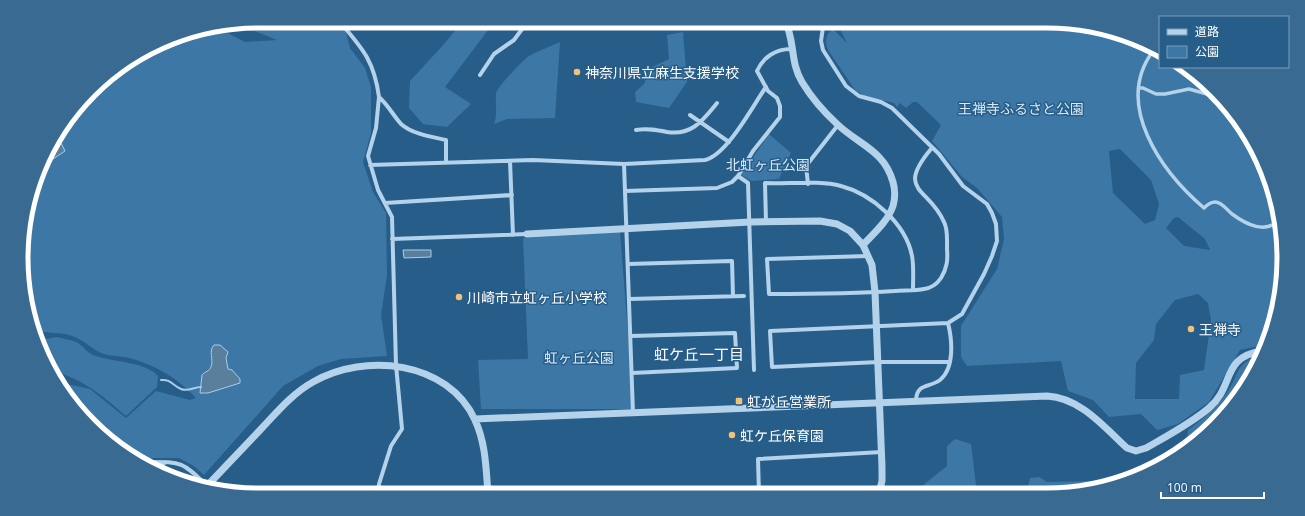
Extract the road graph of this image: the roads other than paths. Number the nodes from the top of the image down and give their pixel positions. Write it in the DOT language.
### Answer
graph roads {
  1 [pos="345,28"];
  2 [pos="523,28"];
  3 [pos="788,28"];
  4 [pos="823,28"];
  5 [pos="792,48"];
  6 [pos="1152,53"];
  7 [pos="480,75"];
  8 [pos="766,87"];
  9 [pos="1139,88"];
  10 [pos="1209,94"];
  11 [pos="378,97"];
  12 [pos="717,102"];
  13 [pos="690,115"];
  14 [pos="701,123"];
  15 [pos="838,125"];
  16 [pos="636,130"];
  17 [pos="729,142"];
  18 [pos="931,148"];
  19 [pos="510,161"];
  20 [pos="446,162"];
  21 [pos="370,164"];
  22 [pos="624,164"];
  23 [pos="738,176"];
  24 [pos="808,184"];
  25 [pos="625,191"];
  26 [pos="512,196"];
  27 [pos="384,203"];
  28 [pos="888,215"];
  29 [pos="750,222"];
  30 [pos="766,222"];
  31 [pos="1275,225"];
  32 [pos="627,228"];
  33 [pos="527,234"];
  34 [pos="513,235"];
  35 [pos="392,239"];
  36 [pos="863,245"];
  37 [pos="869,256"];
  38 [pos="628,264"];
  39 [pos="913,289"];
  40 [pos="876,292"];
  41 [pos="733,296"];
  42 [pos="744,296"];
  43 [pos="629,298"];
  44 [pos="948,323"];
  45 [pos="876,327"];
  46 [pos="631,336"];
  47 [pos="1256,352"];
  48 [pos="879,362"];
  49 [pos="949,362"];
  50 [pos="396,365"];
  51 [pos="754,370"];
  52 [pos="632,373"];
  53 [pos="916,400"];
  54 [pos="880,403"];
  55 [pos="634,413"];
  56 [pos="475,419"];
  57 [pos="882,452"];
  58 [pos="152,462"];
  59 [pos="165,462"];
  60 [pos="161,466"];
  61 [pos="200,480"];
  62 [pos="210,483"];
  63 [pos="379,488"];
  64 [pos="488,488"];
  65 [pos="759,488"];
  66 [pos="881,488"];
  1 -- 11 [label="street"];
  2 -- 7 [label="street"];
  3 -- 5 [label="street"];
  4 -- 18 [label="street"];
  5 -- 8 [label="street"];
  5 -- 15 [label="street"];
  6 -- 9 [label="street"];
  8 -- 17 [label="street"];
  8 -- 23 [label="street"];
  9 -- 10 [label="street"];
  9 -- 31 [label="street"];
  11 -- 20 [label="street"];
  11 -- 21 [label="street"];
  12 -- 14 [label="street"];
  13 -- 14 [label="street"];
  14 -- 16 [label="street"];
  14 -- 17 [label="street"];
  15 -- 24 [label="street"];
  15 -- 28 [label="street"];
  17 -- 22 [label="street"];
  18 -- 39 [label="street"];
  18 -- 44 [label="street"];
  19 -- 20 [label="street"];
  19 -- 22 [label="street"];
  19 -- 26 [label="street"];
  20 -- 21 [label="street"];
  21 -- 27 [label="street"];
  22 -- 25 [label="street"];
  23 -- 25 [label="street"];
  23 -- 29 [label="street"];
  24 -- 28 [label="street"];
  24 -- 30 [label="street"];
  25 -- 32 [label="street"];
  26 -- 27 [label="street"];
  26 -- 34 [label="street"];
  27 -- 35 [label="street"];
  28 -- 36 [label="street"];
  28 -- 39 [label="street"];
  29 -- 30 [label="street"];
  29 -- 32 [label="street"];
  29 -- 51 [label="street"];
  30 -- 36 [label="street"];
  32 -- 33 [label="street"];
  32 -- 38 [label="street"];
  33 -- 34 [label="street"];
  34 -- 35 [label="street"];
  35 -- 50 [label="street"];
  36 -- 37 [label="street"];
  37 -- 40 [label="street"];
  37 -- 40 [label="street"];
  38 -- 41 [label="street"];
  38 -- 43 [label="street"];
  39 -- 40 [label="street"];
  40 -- 45 [label="street"];
  41 -- 42 [label="street"];
  41 -- 43 [label="street"];
  43 -- 46 [label="street"];
  44 -- 45 [label="street"];
  44 -- 49 [label="street"];
  45 -- 48 [label="street"];
  45 -- 48 [label="street"];
  46 -- 52 [label="street"];
  46 -- 52 [label="street"];
  47 -- 53 [label="street"];
  48 -- 49 [label="street"];
  48 -- 54 [label="street"];
  49 -- 53 [label="street"];
  50 -- 56 [label="street"];
  50 -- 62 [label="street"];
  50 -- 63 [label="street"];
  52 -- 55 [label="street"];
  53 -- 54 [label="street"];
  54 -- 55 [label="street"];
  54 -- 57 [label="street"];
  55 -- 56 [label="street"];
  56 -- 64 [label="street"];
  57 -- 65 [label="street"];
  57 -- 66 [label="street"];
  58 -- 59 [label="street"];
  59 -- 60 [label="street"];
  59 -- 61 [label="street"];
}
